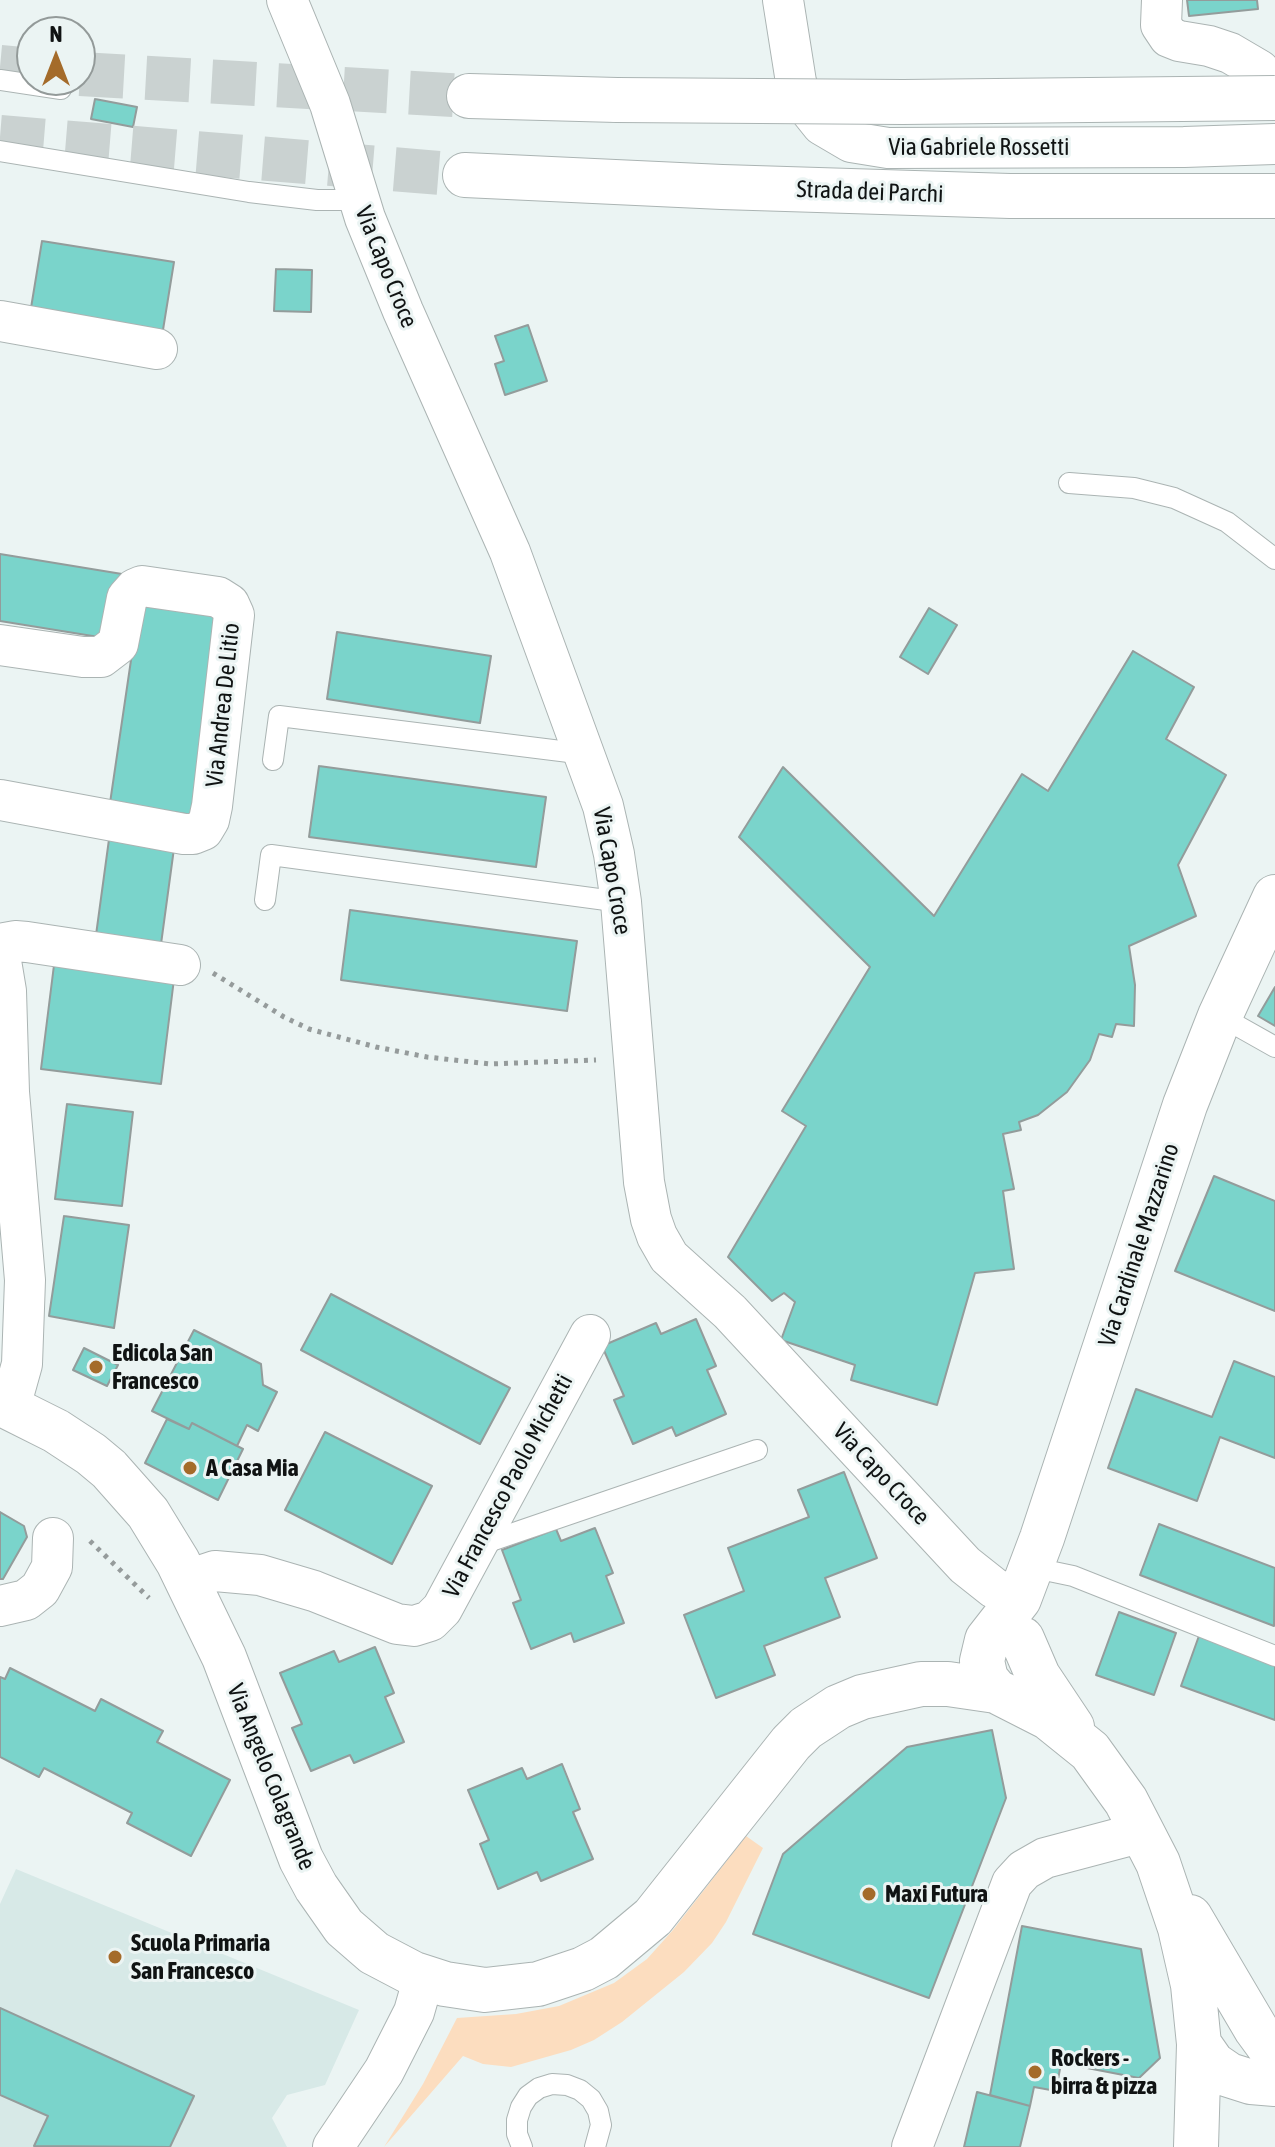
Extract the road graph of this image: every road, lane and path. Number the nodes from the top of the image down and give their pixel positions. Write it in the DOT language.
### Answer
graph roads {
  1 [pos="287,0"];
  2 [pos="783,0"];
  3 [pos="1162,0"];
  4 [pos="1275,86"];
  5 [pos="469,96"];
  6 [pos="1275,98"];
  7 [pos="1275,144"];
  8 [pos="0,151"];
  9 [pos="465,175"];
  10 [pos="1275,196"];
  11 [pos="358,200"];
  12 [pos="0,321"];
  13 [pos="157,349"];
  14 [pos="1069,483"];
  15 [pos="1275,559"];
  16 [pos="0,645"];
  17 [pos="585,754"];
  18 [pos="273,760"];
  19 [pos="0,800"];
  20 [pos="1275,897"];
  21 [pos="265,900"];
  22 [pos="621,902"];
  23 [pos="0,944"];
  24 [pos="0,955"];
  25 [pos="180,965"];
  26 [pos="1220,1016"];
  27 [pos="1275,1047"];
  28 [pos="633,1058"];
  29 [pos="12,1268"];
  30 [pos="590,1335"];
  31 [pos="5,1405"];
  32 [pos="757,1450"];
  33 [pos="53,1538"];
  34 [pos="476,1547"];
  35 [pos="172,1592"];
  36 [pos="0,1606"];
  37 [pos="1017,1609"];
  38 [pos="1275,1656"];
  39 [pos="893,1688"];
  40 [pos="996,1691"];
  41 [pos="1090,1751"];
  42 [pos="1151,1848"];
  43 [pos="424,1977"];
  44 [pos="1199,2044"];
  45 [pos="1275,2055"];
  46 [pos="1275,2084"];
  47 [pos="514,2145"];
  48 [pos="333,2147"];
  49 [pos="595,2147"];
  50 [pos="912,2147"];
  51 [pos="1196,2147"];
  1 -- 11 [label="street, Via Capo Croce"];
  2 -- 7 [label="street, Via Gabriele Rossetti"];
  3 -- 4 [label="street"];
  5 -- 6 [label="main road, bridge"];
  8 -- 11 [label="lane"];
  9 -- 10 [label="main road, Strada dei Parchi"];
  11 -- 17 [label="street, Via Capo Croce"];
  12 -- 13 [label="street"];
  14 -- 15 [label="lane"];
  16 -- 19 [label="street, Via Andrea De Litio"];
  17 -- 18 [label="lane"];
  17 -- 22 [label="street, Via Capo Croce"];
  20 -- 26 [label="main road, Via Cardinale Mazzarino"];
  21 -- 22 [label="lane"];
  22 -- 28 [label="street, Via Capo Croce"];
  23 -- 25 [label="street"];
  24 -- 29 [label="street"];
  25 -- 28 [label="path"];
  26 -- 27 [label="lane"];
  26 -- 37 [label="main road, Via Cardinale Mazzarino"];
  28 -- 37 [label="street, Via Capo Croce"];
  29 -- 31 [label="street"];
  30 -- 34 [label="street, Via Francesco Paolo Michetti"];
  31 -- 35 [label="main road, Via Angelo Colagrande"];
  32 -- 34 [label="lane"];
  33 -- 35 [label="path"];
  33 -- 36 [label="street"];
  34 -- 35 [label="street, Via Francesco Paolo Michetti"];
  35 -- 43 [label="main road, Via Angelo Colagrande"];
  37 -- 38 [label="lane"];
  37 -- 39 [label="main road"];
  37 -- 40 [label="main road, Via Cardinale Mazzarino"];
  37 -- 41 [label="main road"];
  39 -- 40 [label="main road, Via Angelo Colagrande"];
  39 -- 43 [label="main road, Via Angelo Colagrande"];
  40 -- 41 [label="main road"];
  41 -- 42 [label="main road"];
  42 -- 44 [label="main road"];
  42 -- 45 [label="main road"];
  42 -- 50 [label="street"];
  43 -- 48 [label="street"];
  44 -- 45 [label="main road"];
  44 -- 46 [label="main road"];
  44 -- 51 [label="main road"];
  47 -- 49 [label="lane"];
}
